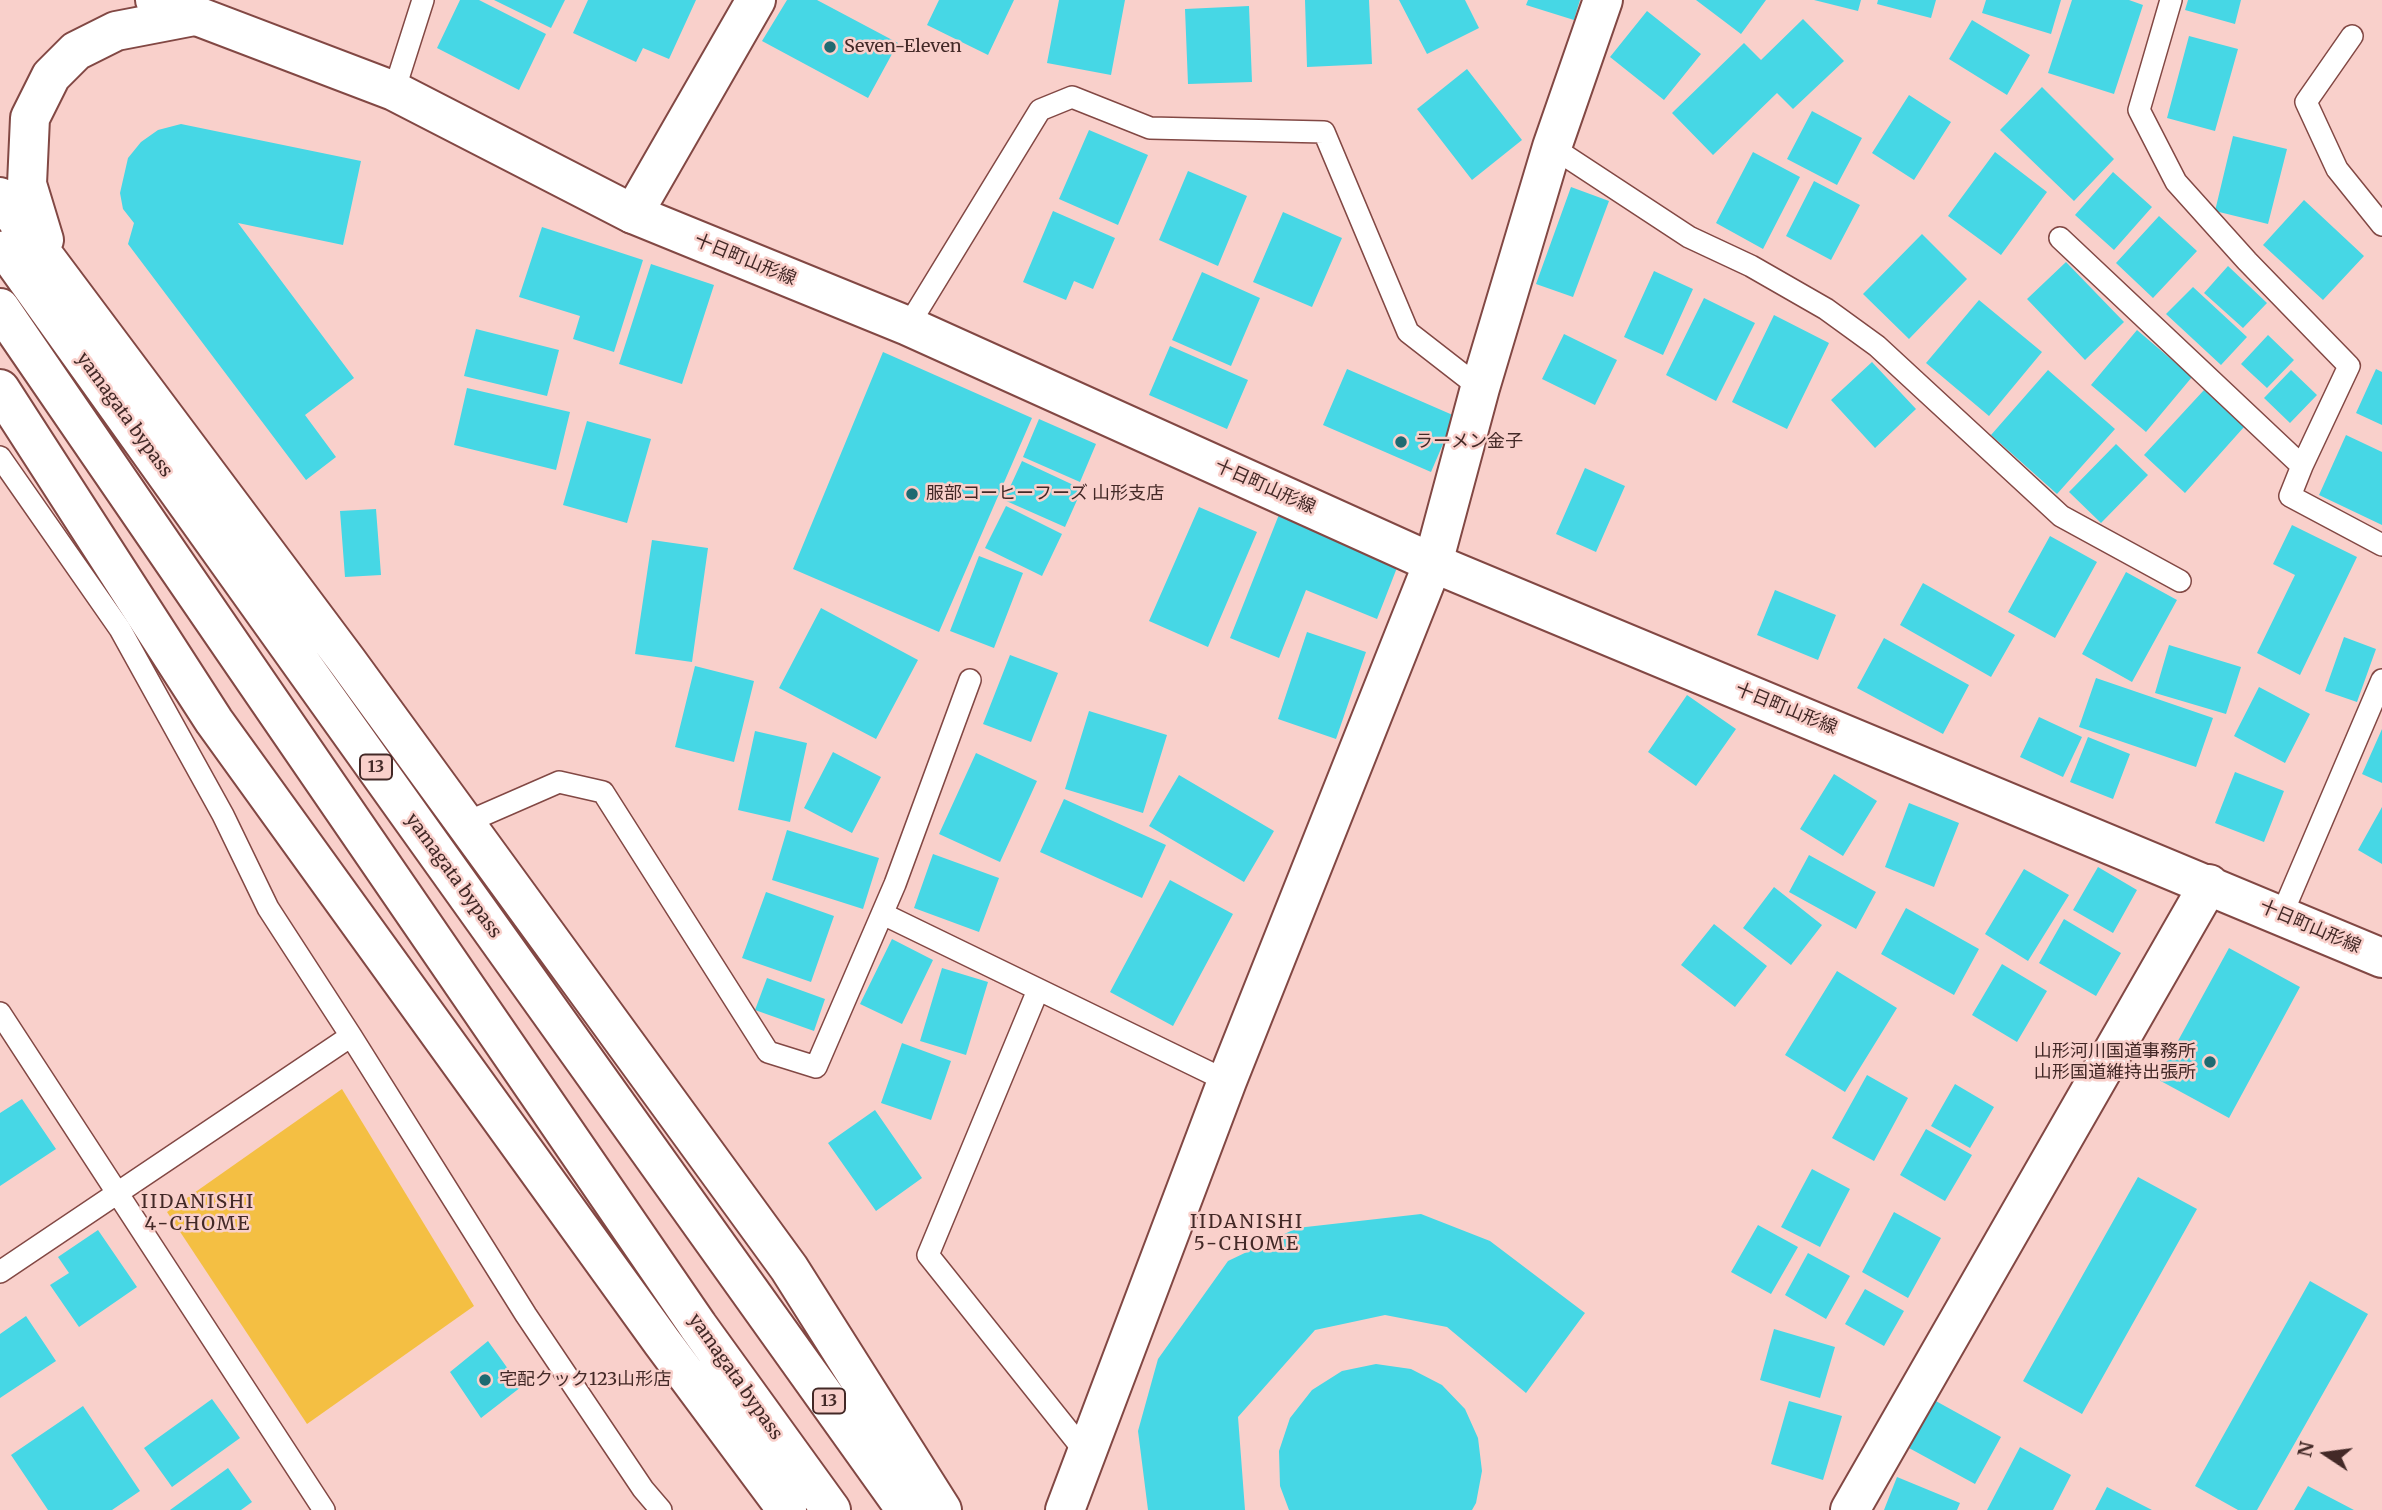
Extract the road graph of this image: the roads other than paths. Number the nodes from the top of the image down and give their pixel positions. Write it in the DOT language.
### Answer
graph roads {
  1 [pos="155,0"];
  2 [pos="423,0"];
  3 [pos="756,0"];
  4 [pos="1603,0"];
  5 [pos="2171,0"];
  6 [pos="184,8"];
  7 [pos="2352,36"];
  8 [pos="394,91"];
  9 [pos="1552,146"];
  10 [pos="0,197"];
  11 [pos="633,214"];
  12 [pos="2382,225"];
  13 [pos="2060,238"];
  14 [pos="0,242"];
  15 [pos="53,270"];
  16 [pos="0,308"];
  17 [pos="908,326"];
  18 [pos="1480,388"];
  19 [pos="0,389"];
  20 [pos="0,457"];
  21 [pos="2301,466"];
  22 [pos="2382,545"];
  23 [pos="1433,563"];
  24 [pos="2180,581"];
  25 [pos="970,680"];
  26 [pos="2382,680"];
  27 [pos="465,823"];
  28 [pos="2209,884"];
  29 [pos="2282,914"];
  30 [pos="883,915"];
  31 [pos="2382,958"];
  32 [pos="1038,990"];
  33 [pos="0,1013"];
  34 [pos="351,1035"];
  35 [pos="1227,1081"];
  36 [pos="117,1194"];
  37 [pos="0,1272"];
  38 [pos="1086,1453"];
  39 [pos="324,1510"];
  40 [pos="661,1510"];
  41 [pos="787,1510"];
  42 [pos="831,1510"];
  43 [pos="906,1510"];
  44 [pos="942,1510"];
  45 [pos="1065,1510"];
  46 [pos="1850,1510"];
  1 -- 6 [label="main road, 十日町山形線"];
  2 -- 8 [label="lane"];
  3 -- 11 [label="main road"];
  4 -- 9 [label="main road"];
  5 -- 21 [label="lane"];
  6 -- 8 [label="main road, 十日町山形線"];
  6 -- 15 [label="main road"];
  7 -- 12 [label="lane"];
  8 -- 11 [label="main road, 十日町山形線"];
  9 -- 18 [label="main road"];
  9 -- 24 [label="lane"];
  10 -- 15 [label="main road"];
  11 -- 17 [label="main road, 十日町山形線"];
  13 -- 21 [label="lane"];
  14 -- 43 [label="main road, yamagata bypass / 13"];
  15 -- 27 [label="main road"];
  16 -- 42 [label="main road, yamagata bypass"];
  17 -- 18 [label="lane"];
  17 -- 23 [label="main road, 十日町山形線"];
  18 -- 23 [label="main road"];
  19 -- 41 [label="main road"];
  20 -- 34 [label="lane"];
  21 -- 22 [label="lane"];
  23 -- 28 [label="main road, 十日町山形線"];
  23 -- 35 [label="main road"];
  25 -- 30 [label="lane"];
  26 -- 29 [label="lane"];
  27 -- 30 [label="lane"];
  27 -- 44 [label="main road"];
  28 -- 29 [label="main road, 十日町山形線"];
  28 -- 46 [label="main road"];
  29 -- 31 [label="main road, 十日町山形線"];
  30 -- 32 [label="lane"];
  32 -- 35 [label="lane"];
  32 -- 38 [label="lane"];
  33 -- 36 [label="lane"];
  34 -- 36 [label="lane"];
  34 -- 40 [label="lane"];
  35 -- 38 [label="main road"];
  36 -- 37 [label="lane"];
  36 -- 39 [label="lane"];
  38 -- 45 [label="main road"];
}
